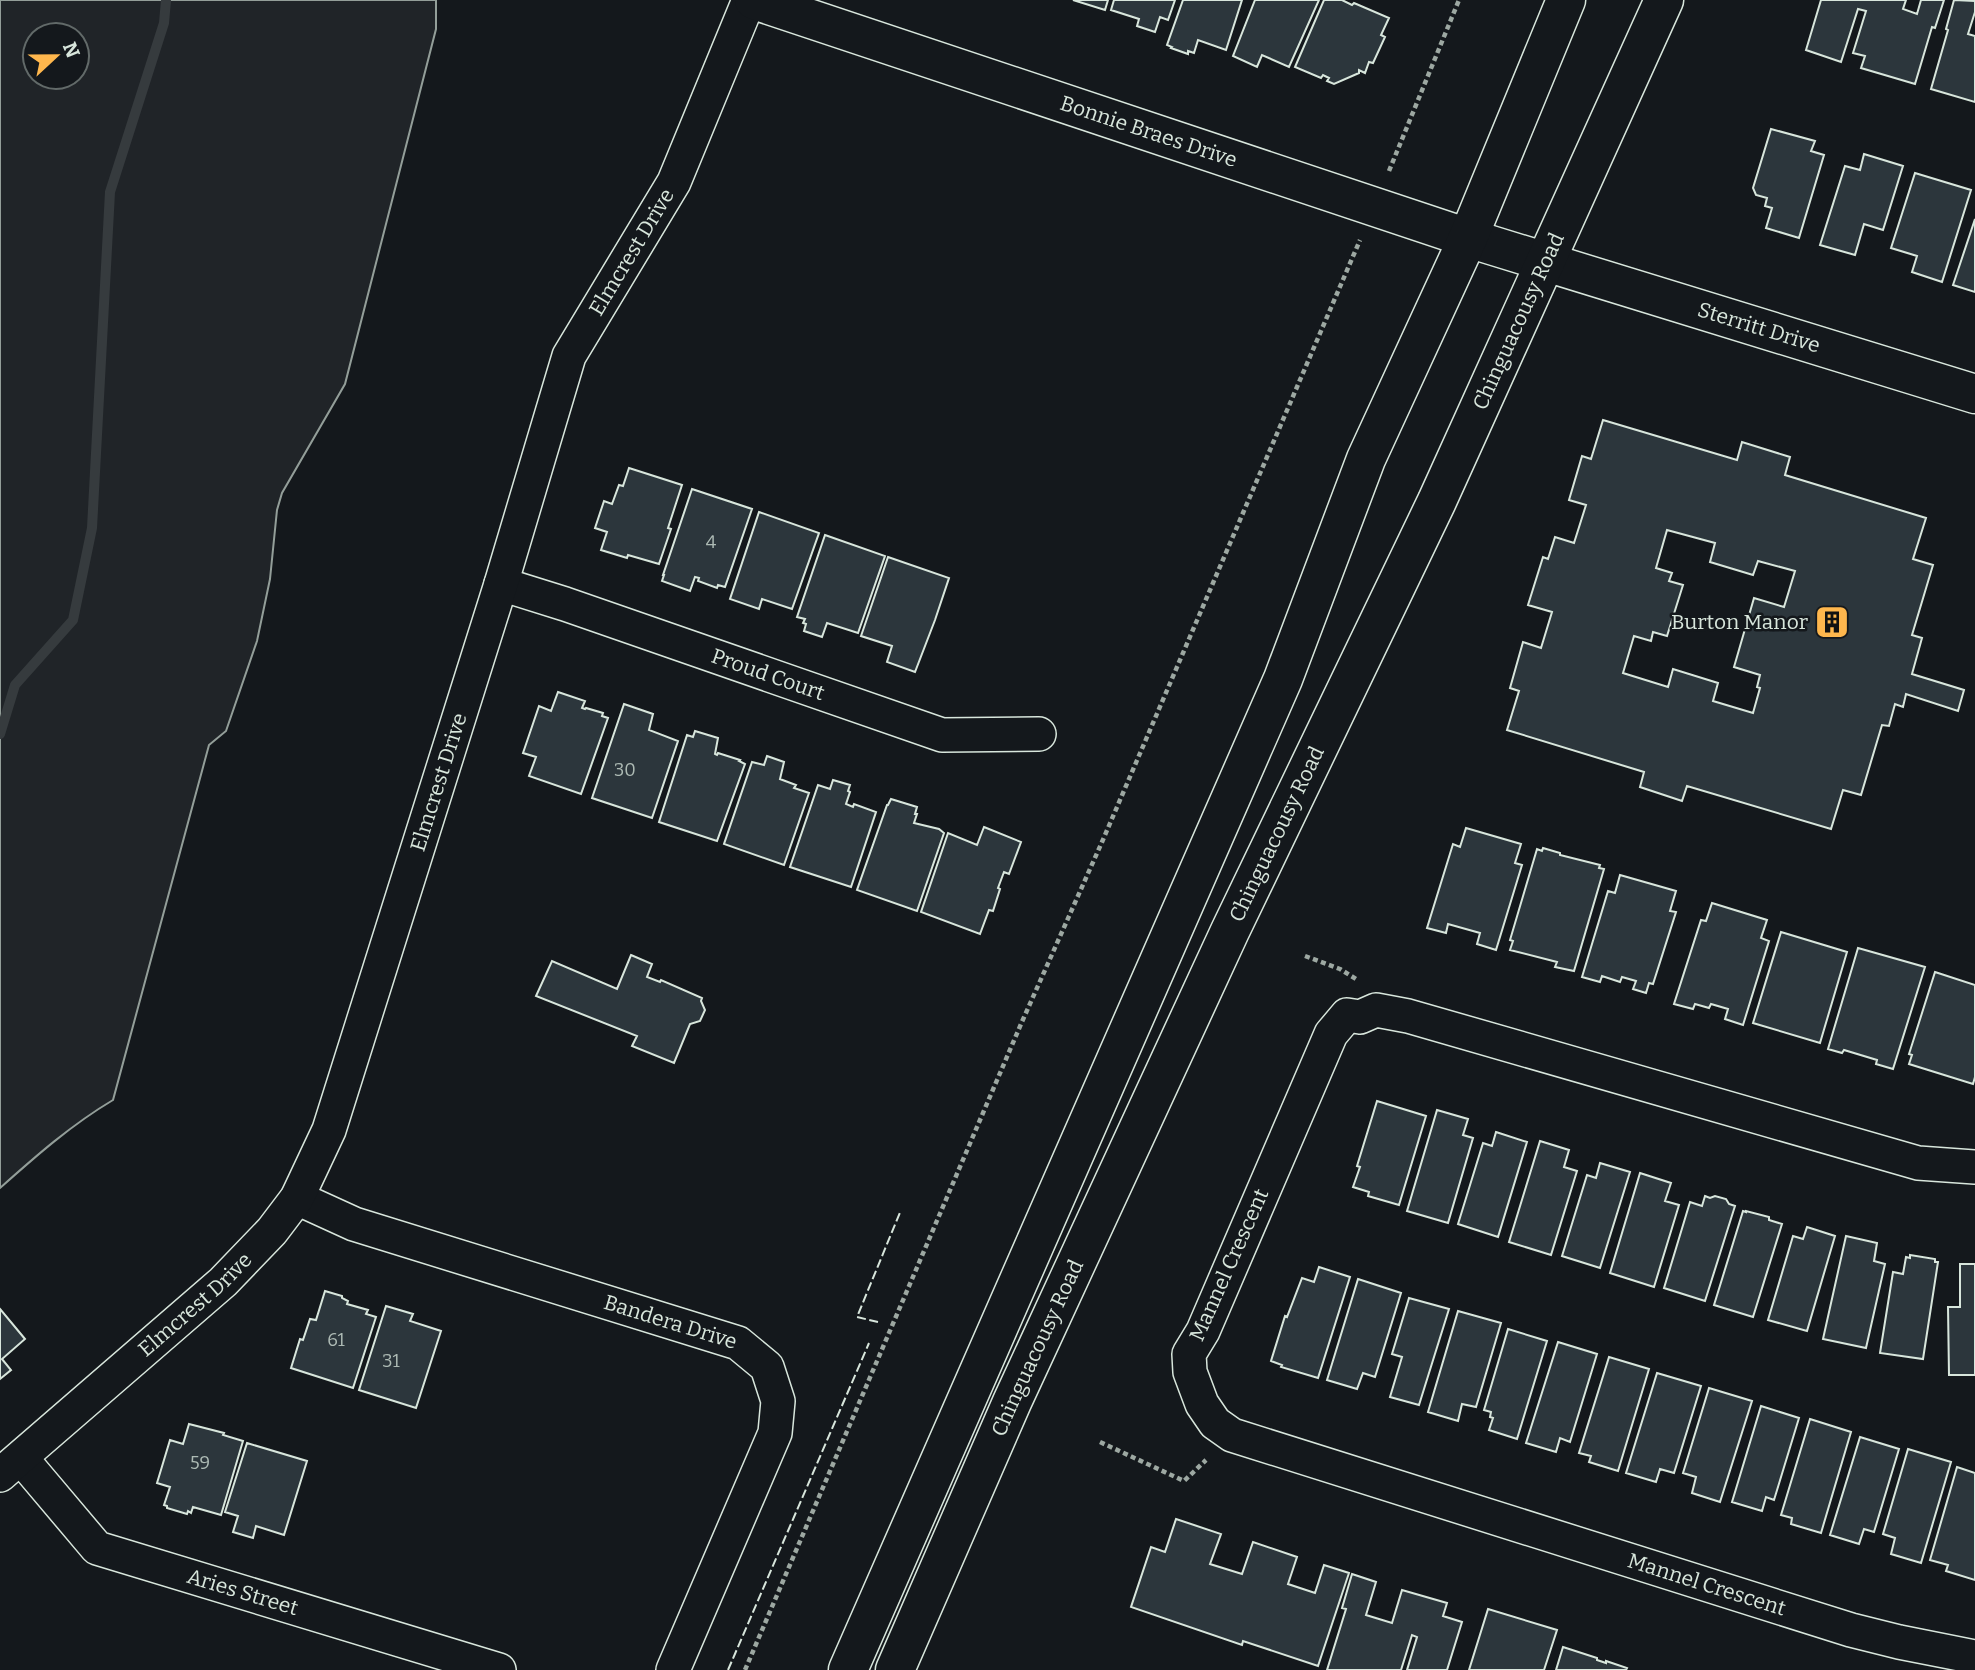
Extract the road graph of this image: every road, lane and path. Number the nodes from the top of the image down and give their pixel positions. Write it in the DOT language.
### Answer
graph roads {
  1 [pos="751,0"];
  2 [pos="1459,0"];
  3 [pos="1566,0"];
  4 [pos="1664,0"];
  5 [pos="1396,152"];
  6 [pos="1468,238"];
  7 [pos="1544,261"];
  8 [pos="1342,282"];
  9 [pos="1975,394"];
  10 [pos="501,584"];
  11 [pos="1039,734"];
  12 [pos="1975,1167"];
  13 [pos="297,1198"];
  14 [pos="1232,1435"];
  15 [pos="1100,1442"];
  16 [pos="10,1467"];
  17 [pos="1975,1657"];
  18 [pos="499,1670"];
  19 [pos="673,1670"];
  20 [pos="745,1670"];
  21 [pos="848,1670"];
  22 [pos="895,1670"];
  1 -- 6 [label="main road, Bonnie Braes Drive"];
  1 -- 10 [label="street, Elmcrest Drive"];
  2 -- 5 [label="path"];
  3 -- 6 [label="main road, Chinguacousy Road"];
  4 -- 7 [label="main road, Chinguacousy Road"];
  6 -- 7 [label="main road, Bonnie Braes Drive"];
  6 -- 21 [label="main road, Chinguacousy Road"];
  7 -- 9 [label="main road, Sterritt Drive"];
  7 -- 22 [label="main road, Chinguacousy Road"];
  8 -- 20 [label="path"];
  10 -- 11 [label="street, Proud Court"];
  10 -- 13 [label="street, Elmcrest Drive"];
  12 -- 14 [label="street, Mannel Crescent"];
  13 -- 16 [label="street, Elmcrest Drive"];
  13 -- 19 [label="street, Bandera Drive"];
  14 -- 15 [label="path"];
  14 -- 17 [label="street, Mannel Crescent"];
  16 -- 18 [label="street, Aries Street"];
}
